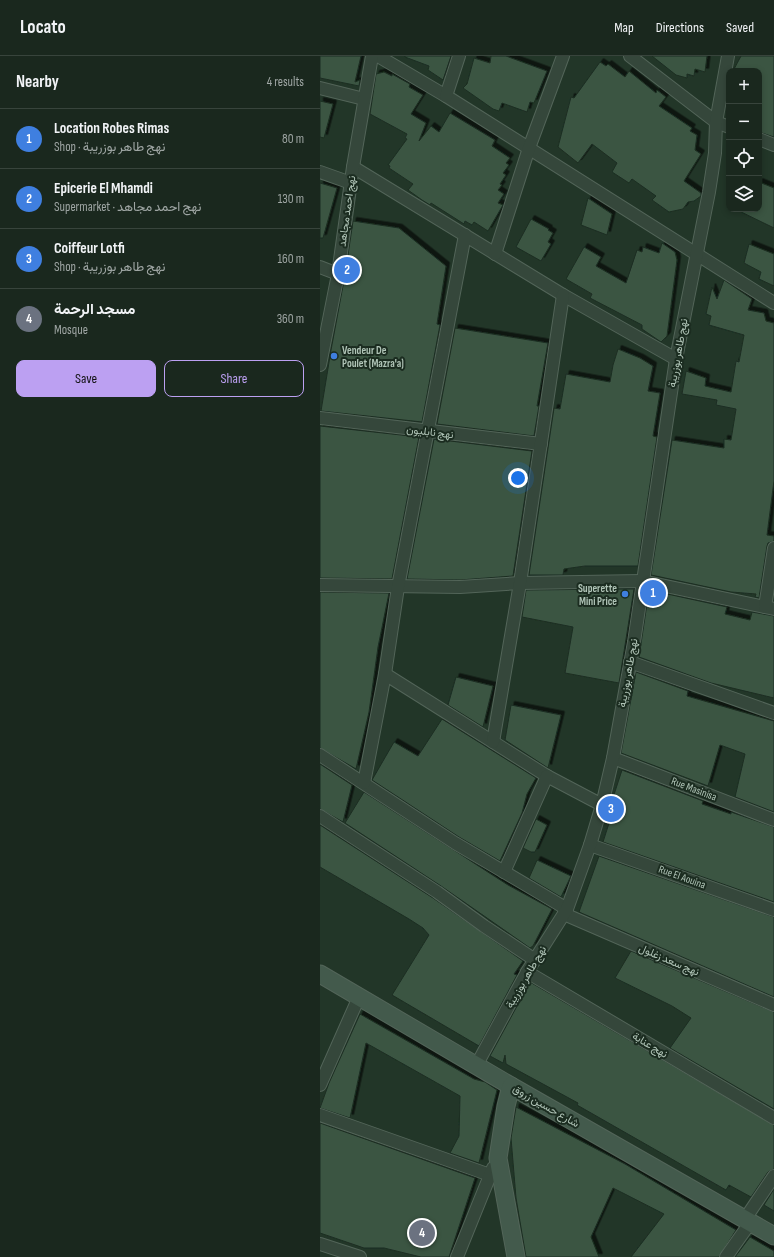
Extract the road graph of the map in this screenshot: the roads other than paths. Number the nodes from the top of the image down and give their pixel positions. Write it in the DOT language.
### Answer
graph roads {
  1 [pos="372,56"];
  2 [pos="378,56"];
  3 [pos="459,56"];
  4 [pos="563,56"];
  5 [pos="630,56"];
  6 [pos="728,56"];
  7 [pos="320,88"];
  8 [pos="446,96"];
  9 [pos="364,99"];
  10 [pos="716,122"];
  11 [pos="726,126"];
  12 [pos="762,140"];
  13 [pos="774,145"];
  14 [pos="529,148"];
  15 [pos="353,167"];
  16 [pos="320,172"];
  17 [pos="350,183"];
  18 [pos="465,235"];
  19 [pos="495,254"];
  20 [pos="696,254"];
  21 [pos="320,267"];
  22 [pos="338,274"];
  23 [pos="564,295"];
  24 [pos="774,303"];
  25 [pos="325,315"];
  26 [pos="321,358"];
  27 [pos="676,360"];
  28 [pos="320,418"];
  29 [pos="428,432"];
  30 [pos="541,444"];
  31 [pos="774,548"];
  32 [pos="642,581"];
  33 [pos="520,583"];
  34 [pos="320,585"];
  35 [pos="398,586"];
  36 [pos="769,608"];
  37 [pos="630,662"];
  38 [pos="385,674"];
  39 [pos="774,713"];
  40 [pos="493,742"];
  41 [pos="320,755"];
  42 [pos="613,758"];
  43 [pos="547,776"];
  44 [pos="364,783"];
  45 [pos="602,806"];
  46 [pos="320,816"];
  47 [pos="774,820"];
  48 [pos="590,844"];
  49 [pos="504,872"];
  50 [pos="774,910"];
  51 [pos="566,912"];
  52 [pos="535,960"];
  53 [pos="527,972"];
  54 [pos="320,974"];
  55 [pos="358,997"];
  56 [pos="774,1005"];
  57 [pos="476,1066"];
  58 [pos="320,1085"];
  59 [pos="511,1086"];
  60 [pos="320,1114"];
  61 [pos="774,1118"];
  62 [pos="498,1158"];
  63 [pos="490,1175"];
  64 [pos="774,1176"];
  65 [pos="748,1221"];
  66 [pos="774,1236"];
  67 [pos="320,1244"];
  68 [pos="360,1257"];
  69 [pos="457,1257"];
  70 [pos="516,1257"];
  71 [pos="726,1257"];
  1 -- 9 [label="street, نهج احمد مجاهد"];
  2 -- 8 [label="street"];
  3 -- 8 [label="street"];
  4 -- 14 [label="street"];
  5 -- 10 [label="street"];
  6 -- 10 [label="street, نهج طاهر بوزريبة"];
  7 -- 9 [label="street"];
  8 -- 14 [label="street"];
  9 -- 15 [label="street, نهج احمد مجاهد"];
  10 -- 11 [label="street"];
  10 -- 20 [label="street, نهج طاهر بوزريبة"];
  12 -- 13 [label="street"];
  14 -- 19 [label="street"];
  14 -- 20 [label="street"];
  15 -- 17 [label="street, نهج احمد مجاهد"];
  15 -- 18 [label="street"];
  16 -- 17 [label="street"];
  17 -- 22 [label="street, نهج احمد مجاهد"];
  18 -- 19 [label="street"];
  18 -- 29 [label="street"];
  19 -- 23 [label="street"];
  20 -- 24 [label="street"];
  20 -- 27 [label="street, نهج طاهر بوزريبة"];
  21 -- 22 [label="street"];
  22 -- 25 [label="street, نهج احمد مجاهد"];
  23 -- 27 [label="street"];
  23 -- 30 [label="street"];
  25 -- 26 [label="street, نهج احمد مجاهد"];
  27 -- 32 [label="street, نهج طاهر بوزريبة"];
  28 -- 29 [label="street, نهج نابليون"];
  29 -- 30 [label="street, نهج نابليون"];
  29 -- 35 [label="street"];
  30 -- 33 [label="street"];
  31 -- 36 [label="street"];
  32 -- 33 [label="street"];
  32 -- 36 [label="street"];
  32 -- 37 [label="street, نهج طاهر بوزريبة"];
  33 -- 35 [label="street"];
  33 -- 40 [label="street"];
  34 -- 35 [label="street"];
  35 -- 38 [label="street"];
  37 -- 39 [label="street"];
  37 -- 42 [label="street, نهج طاهر بوزريبة"];
  38 -- 40 [label="street"];
  38 -- 44 [label="street"];
  40 -- 43 [label="street"];
  41 -- 44 [label="street, نهج سعد زغلول"];
  42 -- 45 [label="street, نهج طاهر بوزريبة"];
  42 -- 47 [label="street, Rue Masinisa"];
  43 -- 45 [label="street"];
  43 -- 49 [label="street"];
  44 -- 49 [label="street, نهج سعد زغلول"];
  45 -- 48 [label="street, نهج طاهر بوزريبة"];
  46 -- 52 [label="street"];
  48 -- 50 [label="street, Rue El Aouina"];
  48 -- 51 [label="street, نهج طاهر بوزريبة"];
  49 -- 51 [label="street, نهج سعد زغلول"];
  51 -- 52 [label="street, نهج طاهر بوزريبة"];
  51 -- 56 [label="street, نهج سعد زغلول"];
  52 -- 53 [label="street, نهج طاهر بوزريبة"];
  53 -- 57 [label="street, نهج طاهر بوزريبة"];
  53 -- 61 [label="street, نهج عنابة"];
  54 -- 55 [label="street, شارع حسين زروق"];
  55 -- 57 [label="street, شارع حسين زروق"];
  55 -- 58 [label="street"];
  57 -- 59 [label="street, شارع حسين زروق"];
  59 -- 62 [label="street"];
  59 -- 65 [label="street, شارع حسين زروق"];
  60 -- 63 [label="street"];
  62 -- 63 [label="street"];
  62 -- 70 [label="street"];
  63 -- 69 [label="street"];
  64 -- 65 [label="street"];
  65 -- 66 [label="street, شارع حسين زروق"];
  65 -- 71 [label="street"];
  67 -- 68 [label="street"];
}
